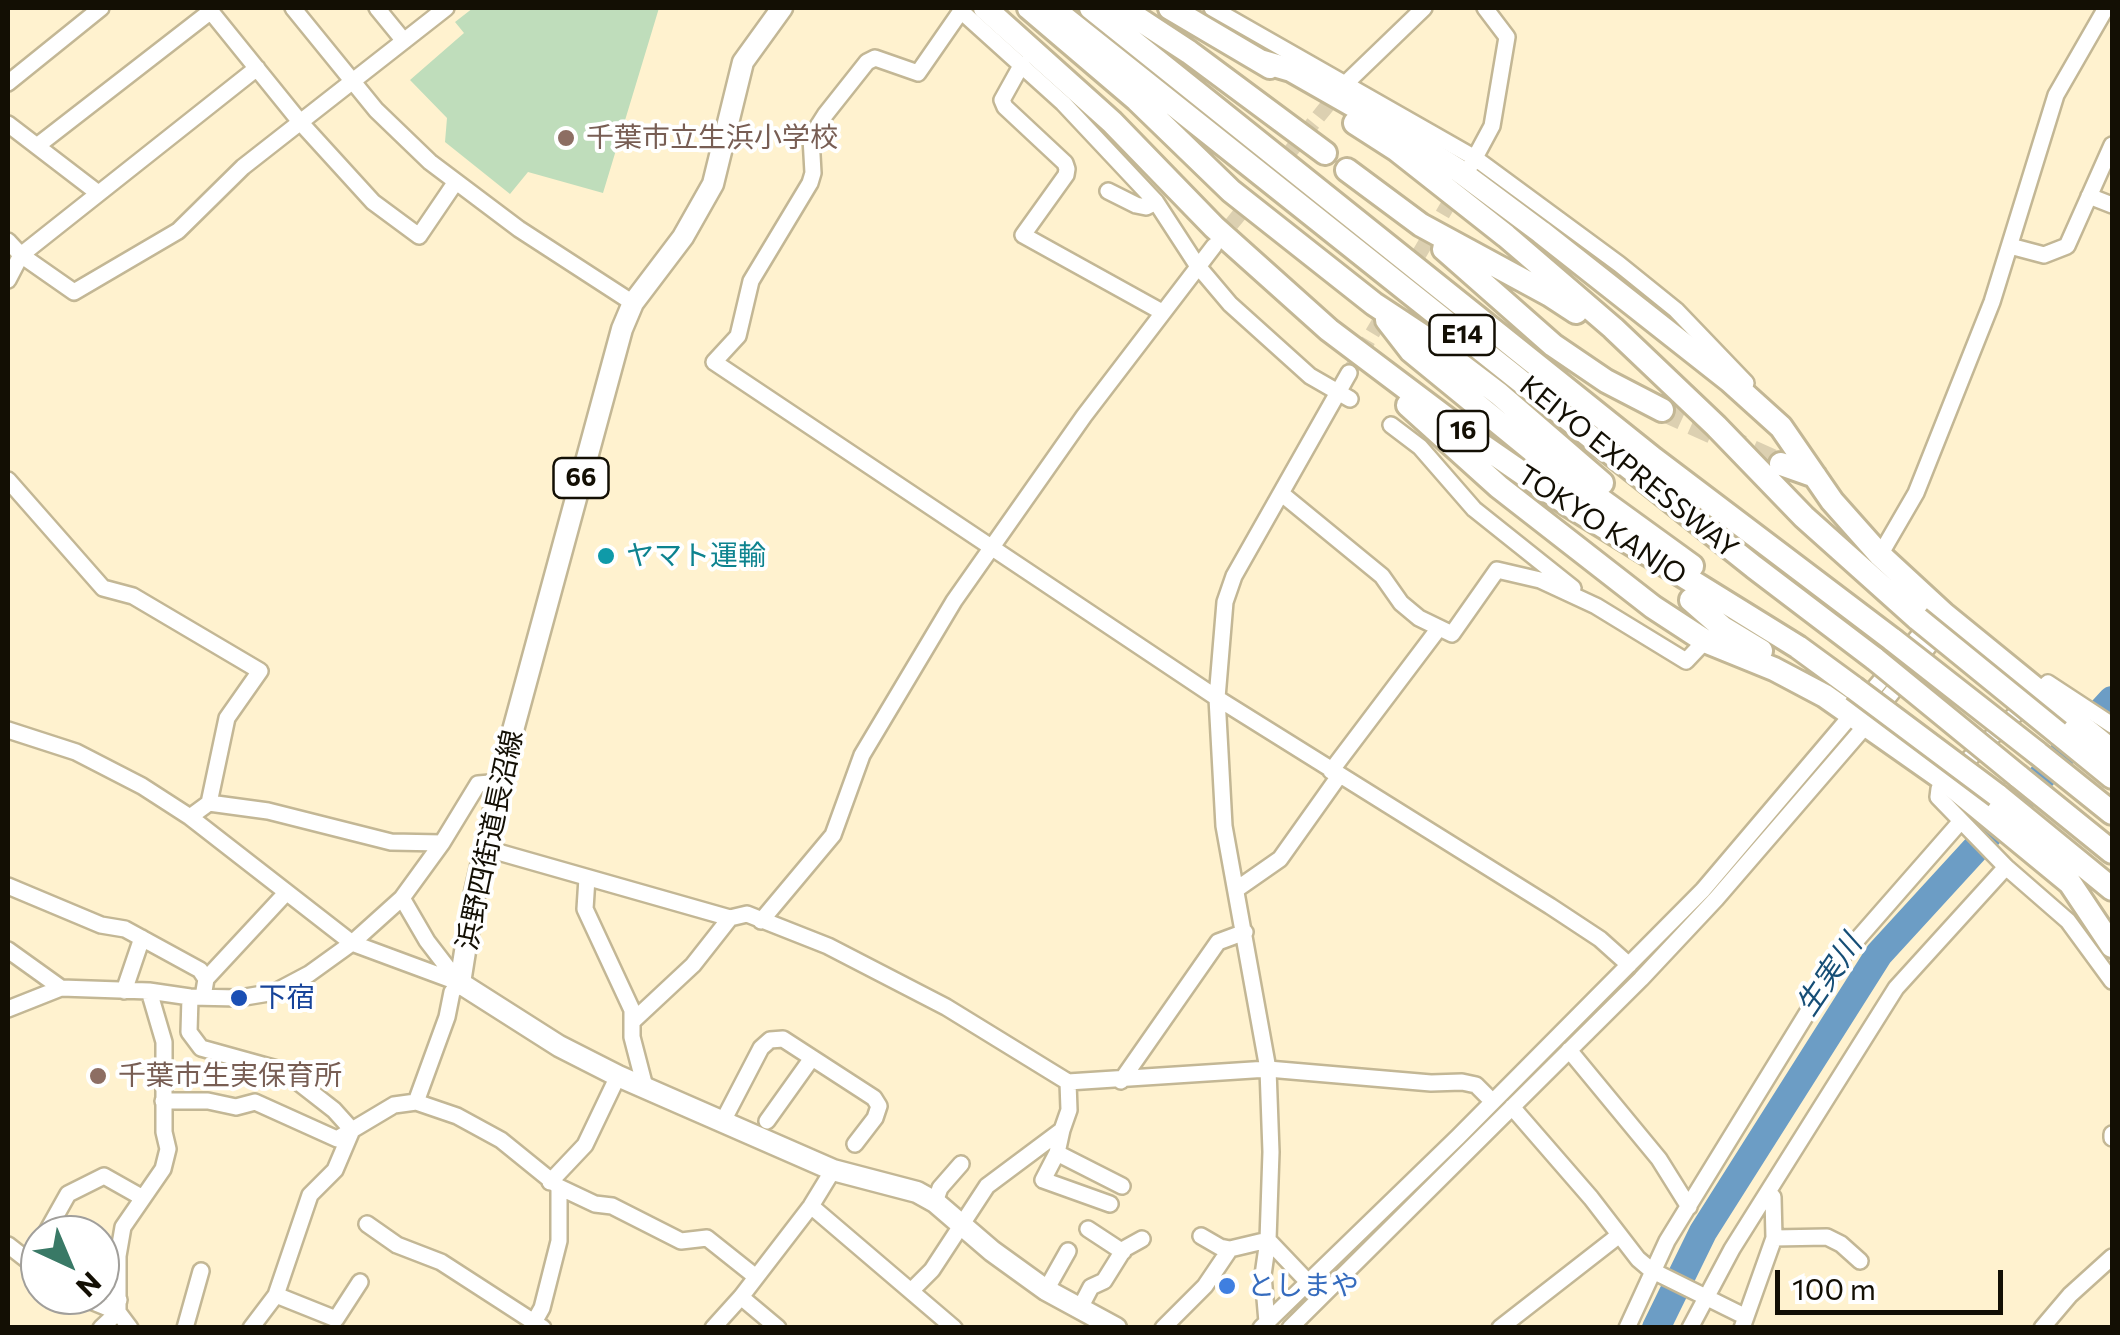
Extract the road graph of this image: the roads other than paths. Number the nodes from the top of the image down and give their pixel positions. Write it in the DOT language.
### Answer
graph roads {
  1 [pos="101,8"];
  2 [pos="293,8"];
  3 [pos="377,8"];
  4 [pos="446,8"];
  5 [pos="782,8"];
  6 [pos="985,8"];
  7 [pos="1029,8"];
  8 [pos="1052,8"];
  9 [pos="1091,8"];
  10 [pos="1122,8"];
  11 [pos="1170,8"];
  12 [pos="1212,8"];
  13 [pos="1424,8"];
  14 [pos="1486,8"];
  15 [pos="2106,8"];
  16 [pos="210,9"];
  17 [pos="962,9"];
  18 [pos="404,42"];
  19 [pos="1260,60"];
  20 [pos="1022,64"];
  21 [pos="256,68"];
  22 [pos="8,82"];
  23 [pos="352,82"];
  24 [pos="1343,86"];
  25 [pos="301,122"];
  26 [pos="8,124"];
  27 [pos="2112,145"];
  28 [pos="37,146"];
  29 [pos="1325,153"];
  30 [pos="1472,163"];
  31 [pos="1347,170"];
  32 [pos="455,183"];
  33 [pos="1108,190"];
  34 [pos="98,193"];
  35 [pos="2089,196"];
  36 [pos="1156,202"];
  37 [pos="2112,205"];
  38 [pos="1420,225"];
  39 [pos="8,241"];
  40 [pos="1214,246"];
  41 [pos="2010,246"];
  42 [pos="21,255"];
  43 [pos="1197,266"];
  44 [pos="8,280"];
  45 [pos="633,302"];
  46 [pos="1374,304"];
  47 [pos="1162,312"];
  48 [pos="1329,330"];
  49 [pos="1349,373"];
  50 [pos="1344,396"];
  51 [pos="1696,407"];
  52 [pos="1662,410"];
  53 [pos="1391,425"];
  54 [pos="1781,427"];
  55 [pos="1781,464"];
  56 [pos="1815,476"];
  57 [pos="8,480"];
  58 [pos="1602,483"];
  59 [pos="1282,494"];
  60 [pos="993,550"];
  61 [pos="1880,555"];
  62 [pos="1691,600"];
  63 [pos="1596,606"];
  64 [pos="1944,614"];
  65 [pos="1439,628"];
  66 [pos="1706,640"];
  67 [pos="1798,647"];
  68 [pos="2036,691"];
  69 [pos="1825,696"];
  70 [pos="1217,698"];
  71 [pos="2077,711"];
  72 [pos="1859,718"];
  73 [pos="2112,724"];
  74 [pos="8,730"];
  75 [pos="2108,760"];
  76 [pos="1335,774"];
  77 [pos="1946,781"];
  78 [pos="502,782"];
  79 [pos="209,802"];
  80 [pos="2112,814"];
  81 [pos="190,818"];
  82 [pos="1960,822"];
  83 [pos="2037,840"];
  84 [pos="442,843"];
  85 [pos="484,848"];
  86 [pos="2112,852"];
  87 [pos="2006,867"];
  88 [pos="587,878"];
  89 [pos="8,886"];
  90 [pos="1237,889"];
  91 [pos="2112,889"];
  92 [pos="285,894"];
  93 [pos="402,898"];
  94 [pos="2092,915"];
  95 [pos="730,918"];
  96 [pos="761,921"];
  97 [pos="1246,932"];
  98 [pos="2112,934"];
  99 [pos="142,938"];
  100 [pos="8,942"];
  101 [pos="352,942"];
  102 [pos="2112,946"];
  103 [pos="8,950"];
  104 [pos="27,961"];
  105 [pos="1629,965"];
  106 [pos="206,979"];
  107 [pos="2112,980"];
  108 [pos="460,983"];
  109 [pos="61,988"];
  110 [pos="124,991"];
  111 [pos="149,992"];
  112 [pos="196,997"];
  113 [pos="8,1010"];
  114 [pos="633,1021"];
  115 [pos="1569,1050"];
  116 [pos="812,1058"];
  117 [pos="1268,1069"];
  118 [pos="618,1076"];
  119 [pos="1121,1081"];
  120 [pos="1068,1082"];
  121 [pos="645,1087"];
  122 [pos="163,1101"];
  123 [pos="1492,1101"];
  124 [pos="416,1102"];
  125 [pos="1512,1107"];
  126 [pos="766,1122"];
  127 [pos="722,1123"];
  128 [pos="352,1130"];
  129 [pos="1062,1130"];
  130 [pos="855,1144"];
  131 [pos="1057,1153"];
  132 [pos="961,1164"];
  133 [pos="833,1170"];
  134 [pos="554,1184"];
  135 [pos="1122,1186"];
  136 [pos="1768,1192"];
  137 [pos="143,1198"];
  138 [pos="935,1202"];
  139 [pos="1110,1204"];
  140 [pos="811,1206"];
  141 [pos="1689,1207"];
  142 [pos="56,1215"];
  143 [pos="366,1224"];
  144 [pos="963,1226"];
  145 [pos="1088,1229"];
  146 [pos="1201,1236"];
  147 [pos="1618,1236"];
  148 [pos="1774,1238"];
  149 [pos="1142,1239"];
  150 [pos="1268,1240"];
  151 [pos="120,1246"];
  152 [pos="1230,1249"];
  153 [pos="1068,1251"];
  154 [pos="1122,1252"];
  155 [pos="2112,1257"];
  156 [pos="1860,1261"];
  157 [pos="1651,1270"];
  158 [pos="201,1271"];
  159 [pos="756,1277"];
  160 [pos="360,1282"];
  161 [pos="1308,1282"];
  162 [pos="913,1290"];
  163 [pos="1046,1290"];
  164 [pos="276,1295"];
  165 [pos="741,1297"];
  166 [pos="1704,1298"];
  167 [pos="1079,1310"];
  168 [pos="1744,1322"];
  169 [pos="943,1324"];
  170 [pos="1264,1325"];
  171 [pos="538,1326"];
  172 [pos="186,1328"];
  173 [pos="251,1328"];
  174 [pos="713,1328"];
  175 [pos="778,1328"];
  176 [pos="1116,1328"];
  177 [pos="1162,1328"];
  178 [pos="1290,1328"];
  179 [pos="1500,1328"];
  180 [pos="1628,1328"];
  181 [pos="1690,1328"];
  182 [pos="2042,1328"];
  1 -- 22 [label="street"];
  2 -- 23 [label="street"];
  3 -- 18 [label="street"];
  4 -- 18 [label="street"];
  5 -- 45 [label="main road, 浜野四街道長沼線 / 66"];
  6 -- 48 [label="highway, TOKYO KANJO / 16"];
  7 -- 46 [label="highway"];
  8 -- 86 [label="highway, KEIYO EXPRESSWAY / E14, bridge"];
  9 -- 80 [label="highway, KEIYO EXPRESSWAY / E14, bridge"];
  10 -- 29 [label="highway"];
  11 -- 19 [label="highway"];
  12 -- 24 [label="street"];
  13 -- 24 [label="street"];
  14 -- 30 [label="street"];
  15 -- 41 [label="street"];
  16 -- 21 [label="street"];
  16 -- 28 [label="street"];
  17 -- 20 [label="street"];
  17 -- 60 [label="street"];
  18 -- 23 [label="street"];
  19 -- 51 [label="highway"];
  19 -- 54 [label="highway"];
  20 -- 36 [label="street"];
  20 -- 47 [label="street"];
  21 -- 25 [label="street"];
  21 -- 34 [label="street"];
  23 -- 25 [label="street"];
  23 -- 32 [label="street"];
  24 -- 30 [label="street"];
  25 -- 32 [label="street"];
  25 -- 42 [label="street"];
  26 -- 28 [label="street"];
  27 -- 35 [label="street"];
  28 -- 34 [label="street"];
  30 -- 54 [label="street"];
  31 -- 38 [label="highway"];
  32 -- 45 [label="street"];
  33 -- 36 [label="street"];
  34 -- 42 [label="street"];
  35 -- 37 [label="street"];
  35 -- 41 [label="street"];
  36 -- 43 [label="street"];
  38 -- 51 [label="highway"];
  38 -- 52 [label="highway"];
  39 -- 42 [label="street"];
  40 -- 43 [label="street"];
  41 -- 61 [label="street"];
  42 -- 44 [label="street"];
  43 -- 47 [label="street"];
  43 -- 50 [label="street"];
  45 -- 78 [label="main road, 浜野四街道長沼線 / 66"];
  46 -- 58 [label="highway"];
  46 -- 67 [label="highway"];
  47 -- 60 [label="street"];
  48 -- 66 [label="highway"];
  48 -- 67 [label="highway, TOKYO KANJO / 16"];
  49 -- 50 [label="street"];
  50 -- 59 [label="street"];
  51 -- 75 [label="highway, bridge"];
  53 -- 63 [label="street"];
  54 -- 56 [label="highway"];
  55 -- 56 [label="highway"];
  56 -- 61 [label="highway"];
  57 -- 79 [label="street"];
  59 -- 65 [label="street"];
  59 -- 70 [label="street"];
  60 -- 70 [label="street"];
  60 -- 96 [label="street"];
  61 -- 64 [label="highway"];
  62 -- 69 [label="highway"];
  63 -- 65 [label="street"];
  63 -- 66 [label="street"];
  64 -- 68 [label="highway"];
  64 -- 72 [label="street"];
  65 -- 76 [label="street"];
  66 -- 69 [label="highway"];
  67 -- 83 [label="highway, TOKYO KANJO / 16, bridge"];
  68 -- 71 [label="highway"];
  68 -- 77 [label="street"];
  69 -- 72 [label="highway"];
  70 -- 76 [label="street"];
  70 -- 90 [label="street"];
  71 -- 73 [label="street"];
  71 -- 75 [label="highway"];
  72 -- 77 [label="highway"];
  72 -- 105 [label="street"];
  72 -- 115 [label="street"];
  74 -- 81 [label="street"];
  76 -- 90 [label="street"];
  76 -- 105 [label="street"];
  77 -- 82 [label="street"];
  77 -- 83 [label="highway"];
  78 -- 84 [label="street"];
  78 -- 85 [label="main road, 浜野四街道長沼線 / 66"];
  79 -- 81 [label="street"];
  79 -- 84 [label="street"];
  81 -- 92 [label="street"];
  82 -- 87 [label="street"];
  82 -- 141 [label="street"];
  83 -- 91 [label="highway, TOKYO KANJO / 16"];
  83 -- 94 [label="highway"];
  84 -- 93 [label="street"];
  85 -- 88 [label="street"];
  85 -- 108 [label="main road, 浜野四街道長沼線 / 66"];
  87 -- 107 [label="street"];
  87 -- 136 [label="street"];
  88 -- 95 [label="street"];
  88 -- 114 [label="street"];
  89 -- 99 [label="street"];
  90 -- 97 [label="street"];
  92 -- 101 [label="street"];
  92 -- 106 [label="street"];
  93 -- 101 [label="street"];
  93 -- 108 [label="street"];
  94 -- 98 [label="highway"];
  94 -- 102 [label="highway"];
  95 -- 96 [label="street"];
  95 -- 114 [label="street"];
  96 -- 120 [label="street"];
  97 -- 117 [label="street"];
  97 -- 119 [label="street"];
  99 -- 106 [label="street"];
  99 -- 110 [label="street"];
  100 -- 104 [label="street"];
  101 -- 108 [label="street"];
  101 -- 112 [label="street"];
  103 -- 104 [label="street"];
  104 -- 109 [label="street"];
  105 -- 123 [label="street"];
  106 -- 112 [label="street"];
  108 -- 118 [label="main road, 浜野四街道長沼線"];
  108 -- 124 [label="street"];
  109 -- 110 [label="street"];
  109 -- 113 [label="street"];
  110 -- 111 [label="street"];
  111 -- 112 [label="street"];
  111 -- 122 [label="street"];
  112 -- 128 [label="street"];
  114 -- 121 [label="street"];
  115 -- 125 [label="street"];
  115 -- 141 [label="street"];
  116 -- 126 [label="street"];
  116 -- 127 [label="street"];
  116 -- 130 [label="street"];
  117 -- 119 [label="street"];
  117 -- 123 [label="street"];
  117 -- 150 [label="street"];
  118 -- 121 [label="main road, 浜野四街道長沼線"];
  118 -- 134 [label="street"];
  119 -- 120 [label="street"];
  120 -- 129 [label="street"];
  121 -- 127 [label="main road, 浜野四街道長沼線"];
  122 -- 128 [label="street"];
  122 -- 137 [label="street"];
  123 -- 161 [label="street"];
  124 -- 128 [label="street"];
  124 -- 134 [label="street"];
  125 -- 147 [label="street"];
  125 -- 178 [label="street"];
  127 -- 133 [label="main road, 浜野四街道長沼線"];
  128 -- 164 [label="street"];
  129 -- 131 [label="street"];
  129 -- 144 [label="street"];
  131 -- 135 [label="street"];
  131 -- 139 [label="street"];
  132 -- 138 [label="street"];
  133 -- 138 [label="main road, 浜野四街道長沼線"];
  133 -- 140 [label="street"];
  134 -- 159 [label="street"];
  134 -- 171 [label="street"];
  136 -- 148 [label="street"];
  136 -- 166 [label="street"];
  137 -- 142 [label="street"];
  137 -- 151 [label="street"];
  138 -- 144 [label="main road, 浜野四街道長沼線"];
  140 -- 159 [label="street"];
  140 -- 162 [label="street"];
  141 -- 157 [label="street"];
  143 -- 171 [label="street"];
  144 -- 162 [label="street"];
  144 -- 163 [label="main road, 浜野四街道長沼線"];
  145 -- 154 [label="street"];
  146 -- 152 [label="street"];
  147 -- 157 [label="street"];
  147 -- 179 [label="street"];
  148 -- 156 [label="street"];
  148 -- 168 [label="street"];
  149 -- 154 [label="street"];
  150 -- 152 [label="street"];
  150 -- 161 [label="street"];
  150 -- 170 [label="street"];
  152 -- 177 [label="street"];
  153 -- 163 [label="street"];
  154 -- 167 [label="street"];
  155 -- 182 [label="street"];
  157 -- 166 [label="street"];
  157 -- 180 [label="street"];
  158 -- 172 [label="street"];
  159 -- 165 [label="street"];
  160 -- 164 [label="street"];
  161 -- 170 [label="street"];
  162 -- 169 [label="street"];
  163 -- 167 [label="main road, 浜野四街道長沼線"];
  164 -- 173 [label="street"];
  165 -- 174 [label="street"];
  165 -- 175 [label="street"];
  166 -- 168 [label="street"];
  166 -- 181 [label="street"];
  167 -- 176 [label="main road, 浜野四街道長沼線"];
}
